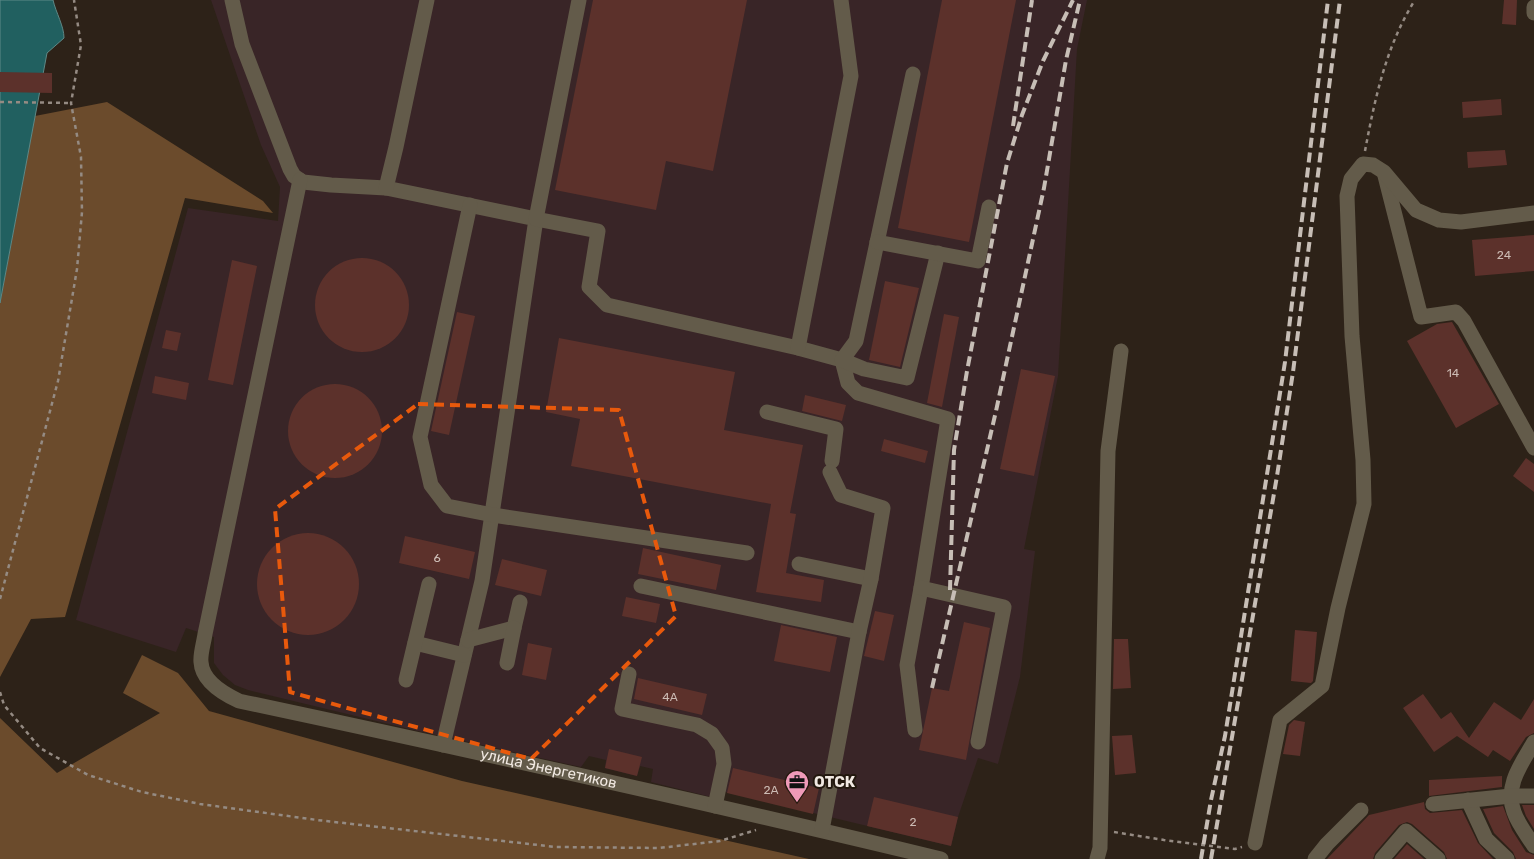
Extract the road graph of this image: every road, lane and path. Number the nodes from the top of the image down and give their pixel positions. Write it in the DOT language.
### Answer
graph roads {
  1 [pos="74,0"];
  2 [pos="232,0"];
  3 [pos="427,0"];
  4 [pos="579,0"];
  5 [pos="841,0"];
  6 [pos="1414,0"];
  7 [pos="1534,7"];
  8 [pos="1534,13"];
  9 [pos="913,74"];
  10 [pos="0,102"];
  11 [pos="71,103"];
  12 [pos="1362,164"];
  13 [pos="1384,172"];
  14 [pos="300,180"];
  15 [pos="386,188"];
  16 [pos="470,204"];
  17 [pos="989,207"];
  18 [pos="1534,212"];
  19 [pos="536,218"];
  20 [pos="877,242"];
  21 [pos="938,253"];
  22 [pos="798,348"];
  23 [pos="1121,351"];
  24 [pos="842,360"];
  25 [pos="767,412"];
  26 [pos="1534,448"];
  27 [pos="493,515"];
  28 [pos="747,553"];
  29 [pos="799,564"];
  30 [pos="871,579"];
  31 [pos="429,584"];
  32 [pos="641,586"];
  33 [pos="921,588"];
  34 [pos="0,599"];
  35 [pos="520,602"];
  36 [pos="514,628"];
  37 [pos="859,632"];
  38 [pos="468,640"];
  39 [pos="415,643"];
  40 [pos="464,656"];
  41 [pos="507,663"];
  42 [pos="629,674"];
  43 [pos="406,680"];
  44 [pos="0,692"];
  45 [pos="915,730"];
  46 [pos="978,742"];
  47 [pos="1534,742"];
  48 [pos="443,745"];
  49 [pos="1511,796"];
  50 [pos="1534,796"];
  51 [pos="1468,800"];
  52 [pos="1432,804"];
  53 [pos="715,806"];
  54 [pos="1361,810"];
  55 [pos="762,828"];
  56 [pos="822,830"];
  57 [pos="1100,830"];
  58 [pos="1255,843"];
  59 [pos="1534,846"];
  60 [pos="942,859"];
  61 [pos="1097,859"];
  62 [pos="1315,859"];
  63 [pos="1382,859"];
  64 [pos="1438,859"];
  65 [pos="1507,859"];
  1 -- 11 [label="path"];
  2 -- 14 [label="street"];
  3 -- 15 [label="street"];
  4 -- 19 [label="street"];
  5 -- 22 [label="street"];
  6 -- 12 [label="path"];
  7 -- 8 [label="street"];
  9 -- 20 [label="street"];
  10 -- 11 [label="path"];
  11 -- 34 [label="path"];
  12 -- 13 [label="street"];
  12 -- 58 [label="street"];
  13 -- 18 [label="street"];
  13 -- 26 [label="street"];
  14 -- 15 [label="street"];
  14 -- 48 [label="street, улица Энергетиков"];
  15 -- 16 [label="street"];
  16 -- 19 [label="street"];
  16 -- 27 [label="street"];
  17 -- 21 [label="street"];
  19 -- 22 [label="street"];
  19 -- 27 [label="street"];
  20 -- 21 [label="street"];
  20 -- 24 [label="street"];
  21 -- 24 [label="street"];
  22 -- 24 [label="street"];
  23 -- 57 [label="street"];
  24 -- 33 [label="street"];
  25 -- 30 [label="street"];
  27 -- 28 [label="street"];
  27 -- 38 [label="street"];
  29 -- 30 [label="street"];
  30 -- 37 [label="street"];
  31 -- 39 [label="street"];
  32 -- 37 [label="street"];
  33 -- 45 [label="street"];
  33 -- 46 [label="street"];
  35 -- 36 [label="street"];
  36 -- 38 [label="street"];
  36 -- 41 [label="street"];
  37 -- 56 [label="street"];
  38 -- 40 [label="street"];
  39 -- 40 [label="street"];
  39 -- 43 [label="street"];
  40 -- 48 [label="street"];
  42 -- 53 [label="street"];
  44 -- 55 [label="path"];
  47 -- 49 [label="street"];
  48 -- 53 [label="street, улица Энергетиков"];
  49 -- 50 [label="street"];
  49 -- 51 [label="street"];
  49 -- 59 [label="street"];
  51 -- 52 [label="street"];
  51 -- 65 [label="street"];
  53 -- 56 [label="street, улица Энергетиков"];
  54 -- 62 [label="street"];
  56 -- 60 [label="street, улица Энергетиков"];
  57 -- 58 [label="path"];
  57 -- 61 [label="street"];
  63 -- 64 [label="street"];
}
